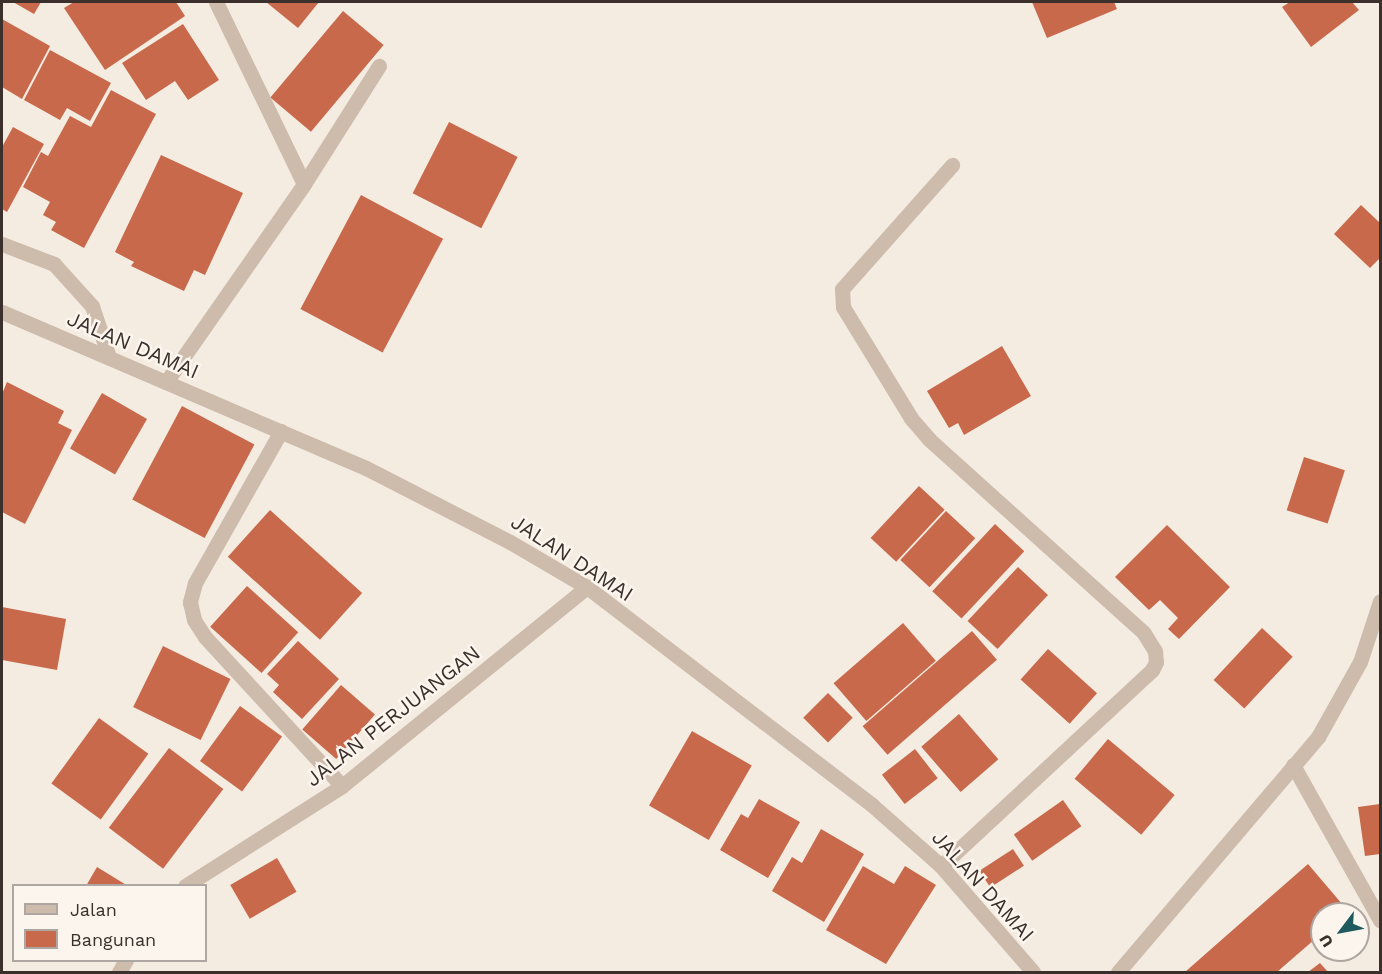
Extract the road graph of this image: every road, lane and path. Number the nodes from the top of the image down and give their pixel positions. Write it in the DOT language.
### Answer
graph roads {
  1 [pos="216,2"];
  2 [pos="379,66"];
  3 [pos="952,165"];
  4 [pos="304,184"];
  5 [pos="2,244"];
  6 [pos="2,312"];
  7 [pos="109,357"];
  8 [pos="166,382"];
  9 [pos="281,431"];
  10 [pos="587,587"];
  11 [pos="1380,601"];
  12 [pos="1293,765"];
  13 [pos="342,786"];
  14 [pos="941,866"];
  15 [pos="187,884"];
  16 [pos="1380,921"];
  17 [pos="1028,967"];
  18 [pos="1011,972"];
  19 [pos="1118,972"];
  1 -- 4 [label="street"];
  2 -- 4 [label="street"];
  3 -- 14 [label="street"];
  4 -- 8 [label="street"];
  5 -- 7 [label="street"];
  6 -- 7 [label="street, JALAN DAMAI"];
  7 -- 8 [label="street, JALAN DAMAI"];
  8 -- 9 [label="street, JALAN DAMAI"];
  9 -- 10 [label="street, JALAN DAMAI"];
  9 -- 13 [label="street"];
  10 -- 13 [label="street, JALAN PERJUANGAN"];
  10 -- 14 [label="street, JALAN DAMAI"];
  11 -- 12 [label="street"];
  12 -- 16 [label="street"];
  12 -- 19 [label="street"];
  13 -- 15 [label="street, JALAN PERJUANGAN"];
  14 -- 17 [label="street, JALAN DAMAI"];
  17 -- 18 [label="street"];
}
